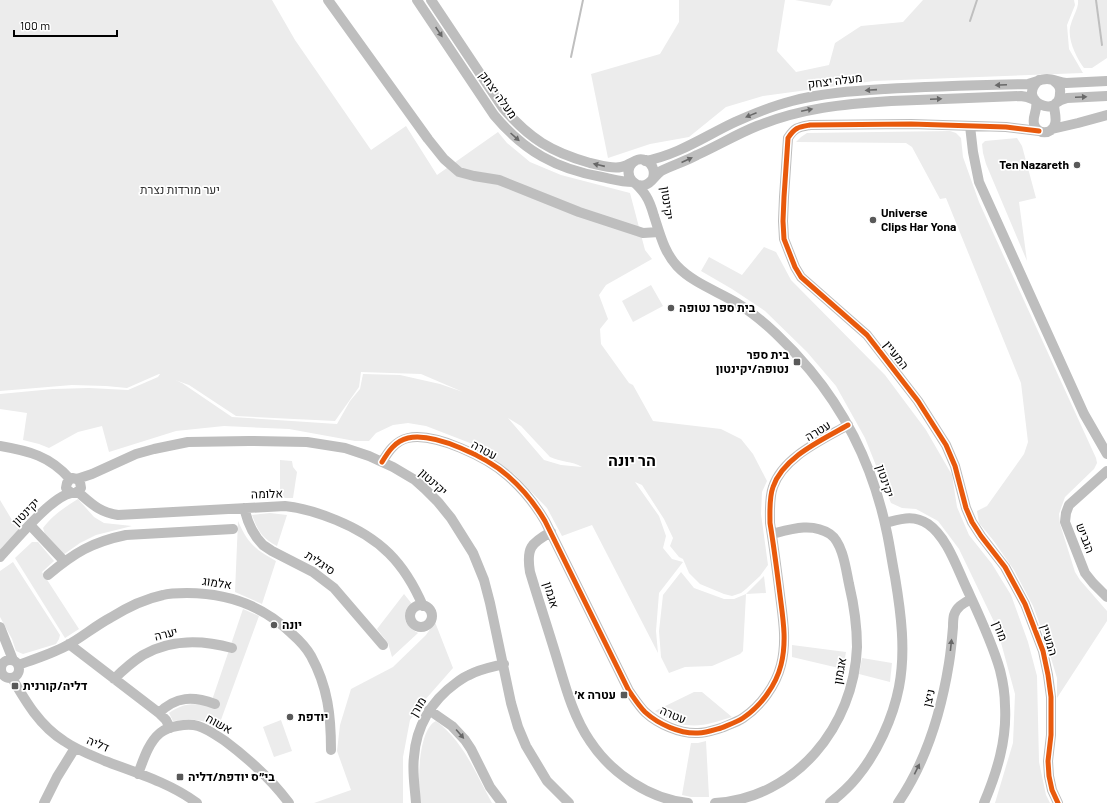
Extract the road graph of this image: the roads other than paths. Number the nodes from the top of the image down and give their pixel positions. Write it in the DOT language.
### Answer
graph roads {
  1 [pos="328,0"];
  2 [pos="417,0"];
  3 [pos="431,0"];
  4 [pos="1039,80"];
  5 [pos="1053,80"];
  6 [pos="1107,81"];
  7 [pos="1107,96"];
  8 [pos="1035,101"];
  9 [pos="1055,104"];
  10 [pos="1107,115"];
  11 [pos="1034,117"];
  12 [pos="1056,118"];
  13 [pos="1070,125"];
  14 [pos="970,126"];
  15 [pos="1006,127"];
  16 [pos="1052,129"];
  17 [pos="1039,131"];
  18 [pos="641,161"];
  19 [pos="652,180"];
  20 [pos="634,183"];
  21 [pos="658,231"];
  22 [pos="848,425"];
  23 [pos="0,446"];
  24 [pos="1107,454"];
  25 [pos="1107,458"];
  26 [pos="382,462"];
  27 [pos="1107,470"];
  28 [pos="74,485"];
  29 [pos="244,508"];
  30 [pos="884,523"];
  31 [pos="30,525"];
  32 [pos="233,529"];
  33 [pos="551,532"];
  34 [pos="772,534"];
  35 [pos="0,557"];
  36 [pos="64,561"];
  37 [pos="48,575"];
  38 [pos="1107,597"];
  39 [pos="971,599"];
  40 [pos="423,606"];
  41 [pos="0,627"];
  42 [pos="69,644"];
  43 [pos="383,645"];
  44 [pos="0,646"];
  45 [pos="232,648"];
  46 [pos="3,662"];
  47 [pos="16,662"];
  48 [pos="504,664"];
  49 [pos="5,676"];
  50 [pos="114,679"];
  51 [pos="215,704"];
  52 [pos="429,710"];
  53 [pos="159,713"];
  54 [pos="170,728"];
  55 [pos="75,748"];
  56 [pos="331,750"];
  57 [pos="138,774"];
  58 [pos="44,803"];
  59 [pos="197,803"];
  60 [pos="289,803"];
  61 [pos="416,803"];
  62 [pos="502,803"];
  63 [pos="569,803"];
  64 [pos="688,803"];
  65 [pos="715,803"];
  66 [pos="830,803"];
  67 [pos="898,803"];
  68 [pos="984,803"];
  69 [pos="1058,803"];
  1 -- 21 [label="street"];
  2 -- 20 [label="street, מעלה יצחק, one-way"];
  18 -- 3 [label="street, מעלה יצחק, one-way"];
  4 -- 5 [label="street"];
  4 -- 8 [label="street"];
  4 -- 18 [label="street, מעלה יצחק, one-way"];
  5 -- 6 [label="street"];
  5 -- 9 [label="street"];
  9 -- 7 [label="street, one-way"];
  8 -- 9 [label="street"];
  8 -- 11 [label="street"];
  19 -- 8 [label="street, מעלה יצחק, one-way"];
  9 -- 12 [label="street"];
  10 -- 13 [label="street"];
  11 -- 15 [label="street, המעיין"];
  11 -- 17 [label="street"];
  12 -- 13 [label="street"];
  12 -- 16 [label="street"];
  13 -- 16 [label="street"];
  14 -- 15 [label="street, המעיין"];
  14 -- 24 [label="street"];
  14 -- 69 [label="street, המעיין"];
  15 -- 17 [label="street, המעיין"];
  16 -- 17 [label="street, המעיין"];
  18 -- 19 [label="street"];
  18 -- 20 [label="street"];
  19 -- 20 [label="street"];
  19 -- 21 [label="street, יקינטון"];
  20 -- 21 [label="street, יקינטון"];
  21 -- 22 [label="street, יקינטון"];
  22 -- 30 [label="street, יקינטון"];
  22 -- 34 [label="street, עטרה"];
  23 -- 28 [label="street, אלומה"];
  25 -- 27 [label="street"];
  26 -- 28 [label="street, יקינטון"];
  26 -- 33 [label="street, עטרה"];
  26 -- 48 [label="street, יקינטון"];
  27 -- 38 [label="street, הגביש"];
  28 -- 29 [label="street, אלומה"];
  28 -- 31 [label="street, יקינטון"];
  29 -- 40 [label="street, אלומה"];
  29 -- 43 [label="street, סיגלית"];
  30 -- 39 [label="street, מורן"];
  30 -- 66 [label="street, יקינטון"];
  31 -- 35 [label="street, יקינטון"];
  31 -- 36 [label="street"];
  32 -- 36 [label="street"];
  33 -- 34 [label="street, עטרה"];
  33 -- 64 [label="street, אגמון"];
  34 -- 65 [label="street, אגמון"];
  36 -- 37 [label="street"];
  67 -- 39 [label="street, ניצן, one-way"];
  39 -- 68 [label="street, מורן"];
  41 -- 47 [label="street"];
  42 -- 47 [label="street, אלמוג"];
  42 -- 50 [label="street"];
  42 -- 56 [label="street, אלמוג"];
  44 -- 46 [label="street"];
  45 -- 50 [label="street, יערה"];
  46 -- 47 [label="street"];
  46 -- 49 [label="street"];
  47 -- 49 [label="street"];
  48 -- 52 [label="street, מורן"];
  48 -- 63 [label="street, יקינטון"];
  49 -- 55 [label="street, דליה"];
  50 -- 53 [label="street"];
  51 -- 53 [label="street"];
  52 -- 61 [label="street, מורן"];
  52 -- 62 [label="street, one-way"];
  53 -- 54 [label="street"];
  54 -- 57 [label="street"];
  54 -- 60 [label="street, אשוח"];
  55 -- 57 [label="street, דליה"];
  55 -- 58 [label="street"];
  57 -- 59 [label="street, דליה"];
}
